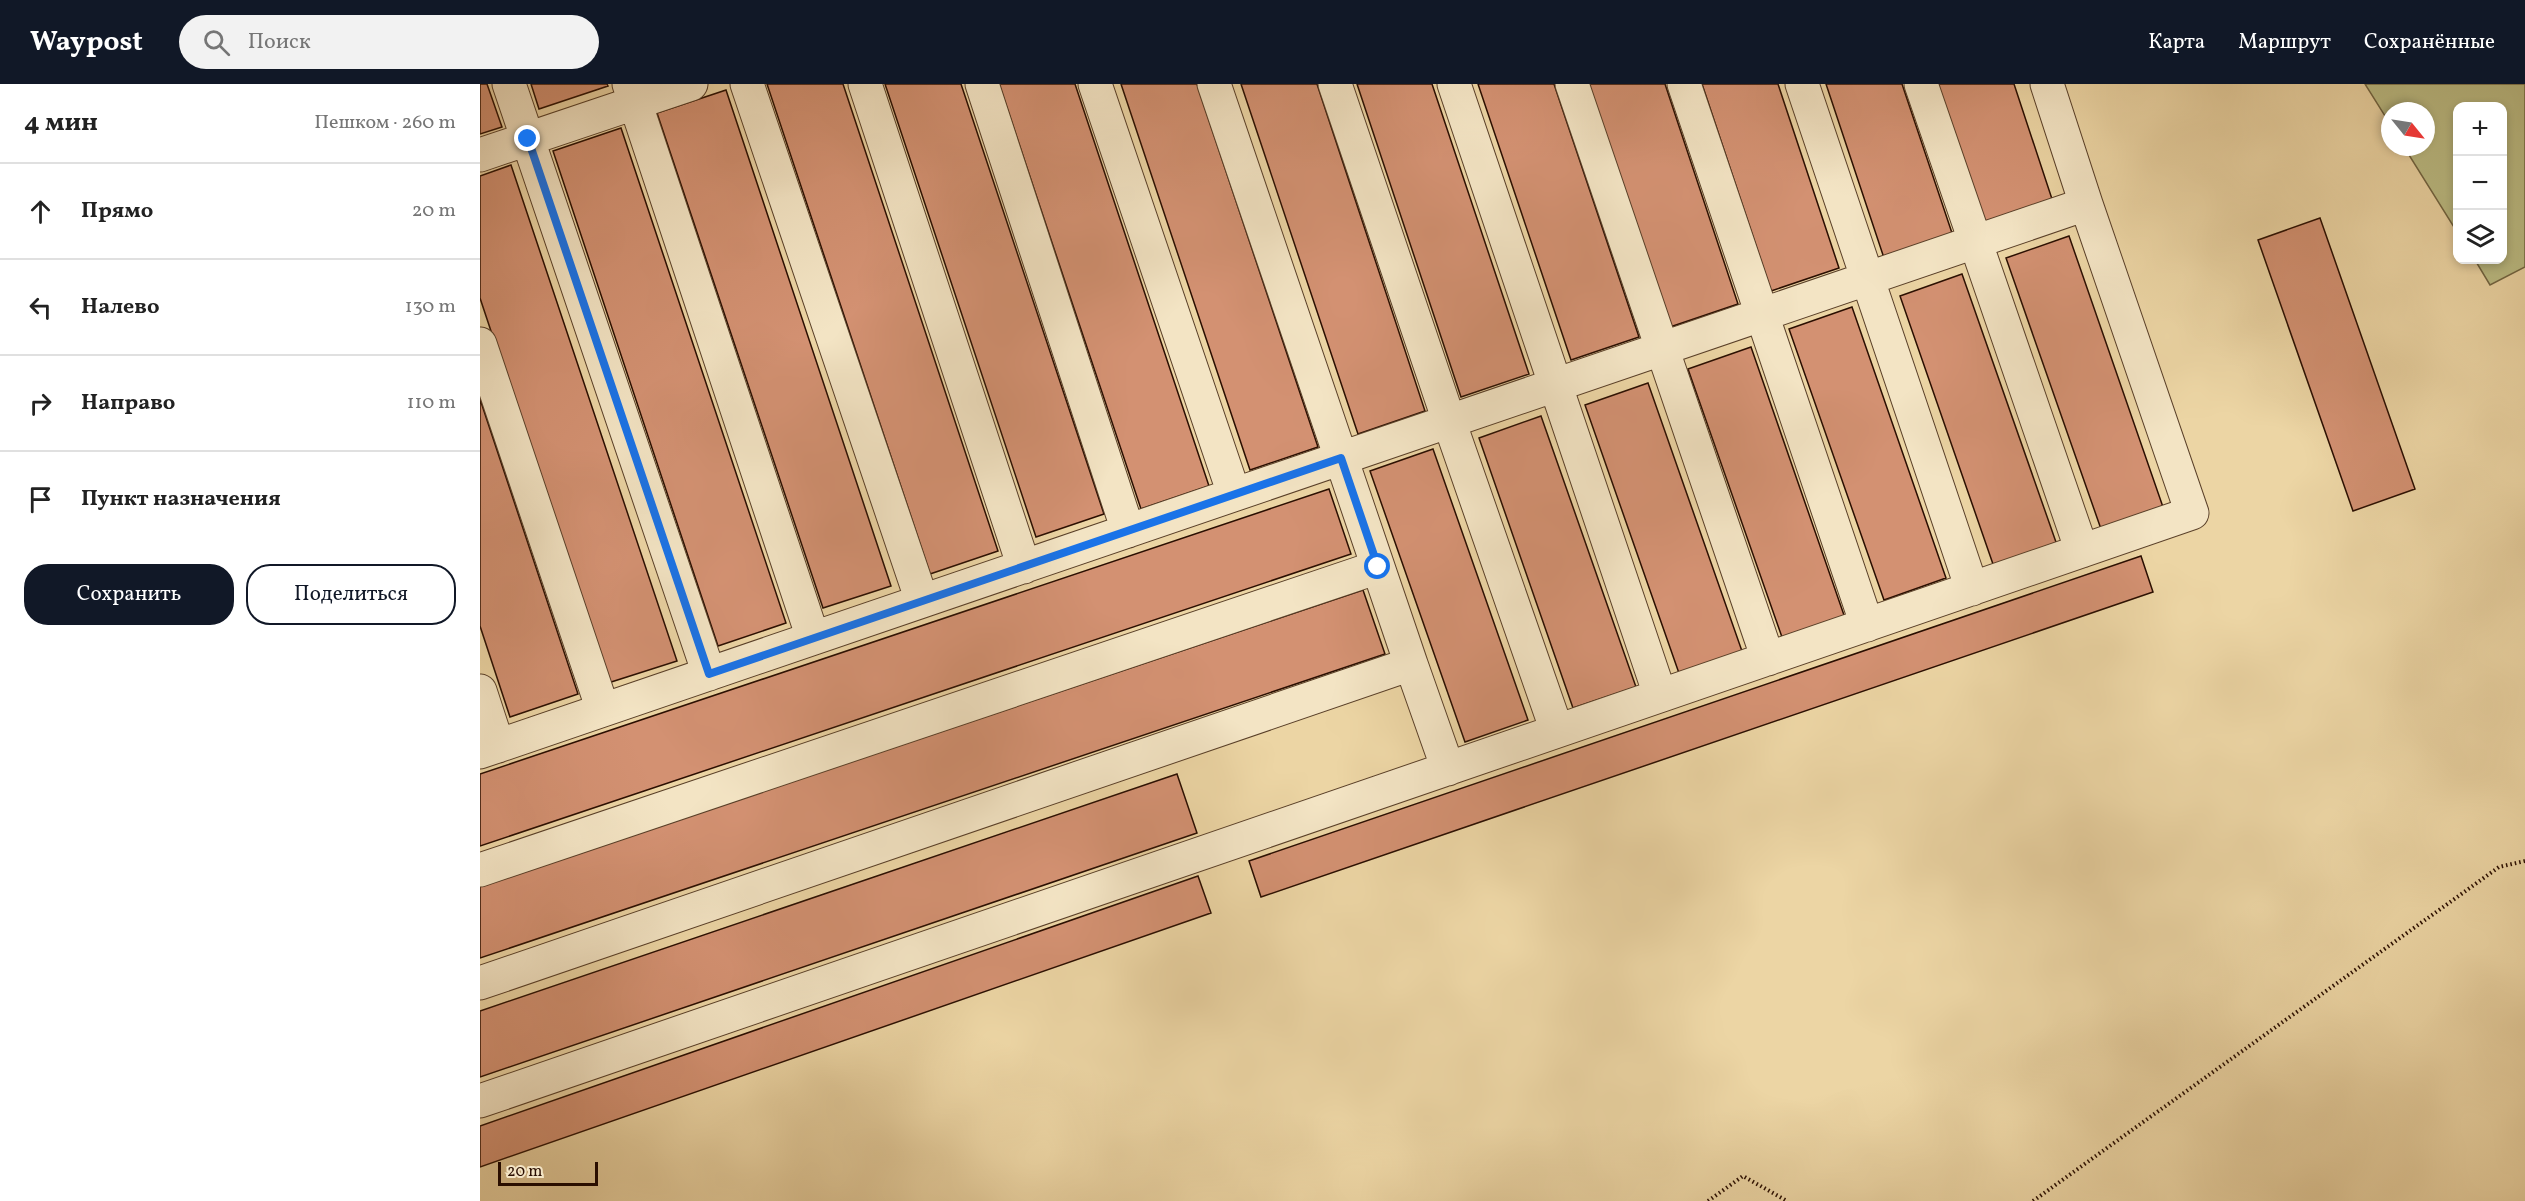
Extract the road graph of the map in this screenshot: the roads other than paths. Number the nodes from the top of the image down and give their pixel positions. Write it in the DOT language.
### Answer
graph roads {
  1 [pos="509,84"];
  2 [pos="692,84"];
  3 [pos="747,84"];
  4 [pos="865,84"];
  5 [pos="982,84"];
  6 [pos="1095,84"];
  7 [pos="1214,84"];
  8 [pos="1335,84"];
  9 [pos="1454,84"];
  10 [pos="1572,84"];
  11 [pos="1684,84"];
  12 [pos="1802,84"];
  13 [pos="1921,84"];
  14 [pos="2047,84"];
  15 [pos="632,93"];
  16 [pos="528,139"];
  17 [pos="480,155"];
  18 [pos="2086,204"];
  19 [pos="1975,242"];
  20 [pos="1867,279"];
  21 [pos="1761,315"];
  22 [pos="480,344"];
  23 [pos="1661,349"];
  24 [pos="1555,385"];
  25 [pos="1449,422"];
  26 [pos="1341,458"];
  27 [pos="1234,494"];
  28 [pos="1128,531"];
  29 [pos="2082,551"];
  30 [pos="1024,567"];
  31 [pos="1378,567"];
  32 [pos="1972,589"];
  33 [pos="922,601"];
  34 [pos="1867,625"];
  35 [pos="813,638"];
  36 [pos="1768,659"];
  37 [pos="1411,664"];
  38 [pos="709,674"];
  39 [pos="480,691"];
  40 [pos="1660,695"];
  41 [pos="603,710"];
  42 [pos="1557,731"];
  43 [pos="489,749"];
  44 [pos="1448,769"];
  45 [pos="480,870"];
  46 [pos="480,983"];
  47 [pos="480,1101"];
  1 -- 16 [label="lane"];
  2 -- 15 [label="lane"];
  3 -- 33 [label="lane"];
  4 -- 30 [label="lane"];
  5 -- 28 [label="lane"];
  6 -- 27 [label="lane"];
  7 -- 26 [label="lane"];
  8 -- 25 [label="lane"];
  9 -- 24 [label="lane"];
  10 -- 23 [label="lane"];
  11 -- 21 [label="lane"];
  12 -- 20 [label="lane"];
  13 -- 19 [label="lane"];
  14 -- 18 [label="lane"];
  15 -- 16 [label="lane"];
  15 -- 35 [label="lane"];
  16 -- 17 [label="lane"];
  16 -- 38 [label="lane"];
  18 -- 19 [label="lane"];
  18 -- 29 [label="lane"];
  19 -- 20 [label="lane"];
  19 -- 29 [label="lane"];
  20 -- 21 [label="lane"];
  20 -- 32 [label="lane"];
  21 -- 23 [label="lane"];
  21 -- 34 [label="lane"];
  22 -- 41 [label="lane"];
  23 -- 24 [label="lane"];
  23 -- 36 [label="lane"];
  24 -- 25 [label="lane"];
  24 -- 40 [label="lane"];
  25 -- 26 [label="lane"];
  25 -- 42 [label="lane"];
  26 -- 27 [label="lane"];
  26 -- 31 [label="lane"];
  27 -- 28 [label="lane"];
  28 -- 30 [label="lane"];
  29 -- 32 [label="lane"];
  30 -- 33 [label="lane"];
  31 -- 37 [label="lane"];
  31 -- 45 [label="lane"];
  32 -- 34 [label="lane"];
  33 -- 35 [label="lane"];
  34 -- 36 [label="lane"];
  35 -- 38 [label="lane"];
  36 -- 40 [label="lane"];
  37 -- 44 [label="lane"];
  37 -- 46 [label="lane"];
  38 -- 41 [label="lane"];
  39 -- 43 [label="lane"];
  40 -- 42 [label="lane"];
  41 -- 43 [label="lane"];
  42 -- 44 [label="lane"];
  44 -- 47 [label="lane"];
}
